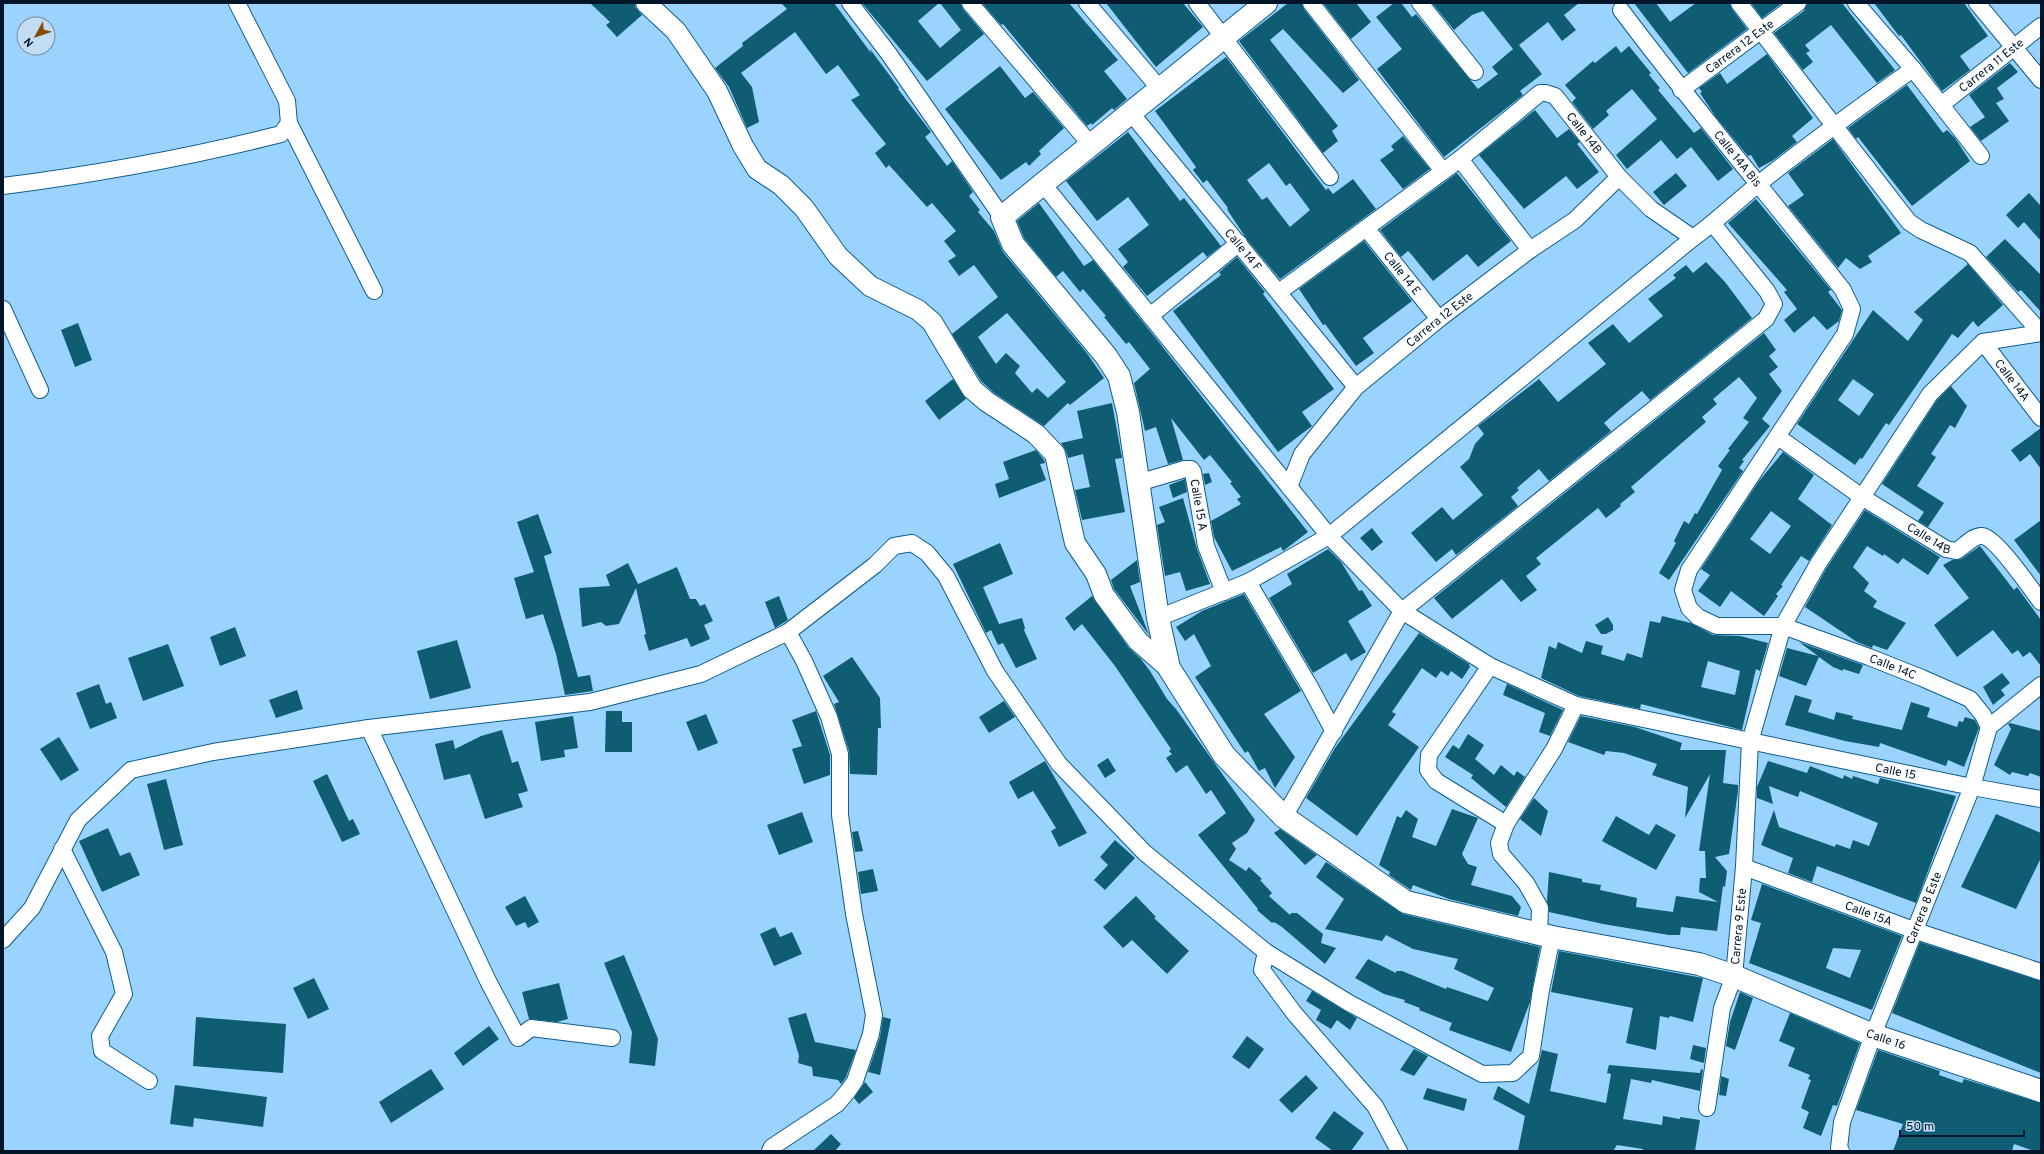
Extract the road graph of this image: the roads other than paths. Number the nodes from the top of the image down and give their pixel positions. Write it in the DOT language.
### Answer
graph roads {
  1 [pos="237,3"];
  2 [pos="646,3"];
  3 [pos="850,3"];
  4 [pos="970,3"];
  5 [pos="1088,3"];
  6 [pos="1197,3"];
  7 [pos="1266,3"];
  8 [pos="1311,3"];
  9 [pos="1420,3"];
  10 [pos="1739,3"];
  11 [pos="1798,3"];
  12 [pos="1856,3"];
  13 [pos="1977,3"];
  14 [pos="1621,10"];
  15 [pos="2041,26"];
  16 [pos="1761,29"];
  17 [pos="1224,37"];
  18 [pos="2014,47"];
  19 [pos="1912,69"];
  20 [pos="1476,72"];
  21 [pos="2041,80"];
  22 [pos="1160,89"];
  23 [pos="1681,90"];
  24 [pos="1941,105"];
  25 [pos="1131,113"];
  26 [pos="289,123"];
  27 [pos="1835,124"];
  28 [pos="1091,145"];
  29 [pos="1981,156"];
  30 [pos="1460,158"];
  31 [pos="1443,171"];
  32 [pos="1330,177"];
  33 [pos="1620,177"];
  34 [pos="1759,183"];
  35 [pos="1043,184"];
  36 [pos="3,186"];
  37 [pos="1002,217"];
  38 [pos="1713,224"];
  39 [pos="1366,228"];
  40 [pos="1693,238"];
  41 [pos="1238,243"];
  42 [pos="1530,250"];
  43 [pos="374,291"];
  44 [pos="1279,292"];
  45 [pos="3,309"];
  46 [pos="1150,316"];
  47 [pos="1439,319"];
  48 [pos="2041,333"];
  49 [pos="1983,342"];
  50 [pos="1356,387"];
  51 [pos="40,390"];
  52 [pos="2041,418"];
  53 [pos="1778,437"];
  54 [pos="1138,483"];
  55 [pos="1289,487"];
  56 [pos="1862,496"];
  57 [pos="1330,536"];
  58 [pos="1248,582"];
  59 [pos="1224,592"];
  60 [pos="2041,602"];
  61 [pos="1402,611"];
  62 [pos="1158,618"];
  63 [pos="1782,626"];
  64 [pos="788,632"];
  65 [pos="1490,666"];
  66 [pos="1169,668"];
  67 [pos="2041,685"];
  68 [pos="1576,705"];
  69 [pos="1989,727"];
  70 [pos="369,728"];
  71 [pos="1334,732"];
  72 [pos="1750,742"];
  73 [pos="1972,787"];
  74 [pos="2041,799"];
  75 [pos="1284,817"];
  76 [pos="1506,824"];
  77 [pos="62,849"];
  78 [pos="1744,867"];
  79 [pos="1916,931"];
  80 [pos="1546,936"];
  81 [pos="3,940"];
  82 [pos="1266,952"];
  83 [pos="2041,972"];
  84 [pos="1734,976"];
  85 [pos="1873,1035"];
  86 [pos="612,1038"];
  87 [pos="149,1081"];
  88 [pos="2041,1091"];
  89 [pos="1707,1108"];
  90 [pos="770,1151"];
  91 [pos="1399,1151"];
  92 [pos="1841,1151"];
  1 -- 26 [label="street"];
  2 -- 66 [label="street"];
  3 -- 37 [label="street"];
  4 -- 28 [label="street"];
  5 -- 22 [label="street"];
  6 -- 17 [label="street"];
  7 -- 17 [label="main road"];
  8 -- 31 [label="street"];
  9 -- 20 [label="street"];
  10 -- 16 [label="street"];
  11 -- 16 [label="street, Carrera 12 Este"];
  12 -- 19 [label="street"];
  13 -- 18 [label="street"];
  14 -- 23 [label="street, Calle 14A Bis"];
  15 -- 18 [label="street, Carrera 11 Este"];
  16 -- 23 [label="street, Carrera 12 Este"];
  16 -- 27 [label="street"];
  17 -- 22 [label="main road"];
  17 -- 32 [label="street"];
  18 -- 21 [label="street"];
  18 -- 24 [label="street, Carrera 11 Este"];
  19 -- 24 [label="street"];
  19 -- 27 [label="street"];
  22 -- 25 [label="main road"];
  23 -- 34 [label="street, Calle 14A Bis"];
  24 -- 29 [label="street"];
  25 -- 28 [label="main road"];
  25 -- 41 [label="street, Calle 14 F"];
  26 -- 36 [label="street"];
  26 -- 43 [label="street"];
  27 -- 34 [label="street"];
  27 -- 48 [label="street"];
  28 -- 35 [label="main road"];
  30 -- 31 [label="street"];
  30 -- 33 [label="street, Calle 14B"];
  30 -- 42 [label="street"];
  31 -- 39 [label="street"];
  33 -- 40 [label="street, Calle 14B"];
  33 -- 42 [label="street, Carrera 12 Este"];
  34 -- 38 [label="street"];
  34 -- 53 [label="street, Calle 14A Bis"];
  35 -- 37 [label="main road"];
  35 -- 46 [label="street, Calle 15"];
  37 -- 54 [label="main road, Calle 16"];
  38 -- 40 [label="street"];
  38 -- 61 [label="street"];
  39 -- 44 [label="street"];
  39 -- 47 [label="street, Calle 14 E"];
  40 -- 57 [label="street"];
  41 -- 44 [label="street, Calle 14 F"];
  41 -- 46 [label="street"];
  42 -- 47 [label="street, Carrera 12 Este"];
  44 -- 50 [label="street, Calle 14 F"];
  45 -- 51 [label="street"];
  46 -- 55 [label="street, Calle 15"];
  47 -- 50 [label="street, Carrera 12 Este"];
  48 -- 49 [label="street"];
  49 -- 52 [label="street, Calle 14A"];
  49 -- 56 [label="street, Carrera 9 Este"];
  50 -- 55 [label="street, Carrera 12 Este"];
  53 -- 56 [label="street, Calle 14B"];
  53 -- 63 [label="street"];
  54 -- 59 [label="street, Calle 15 A"];
  54 -- 62 [label="main road, Calle 16"];
  55 -- 57 [label="street, Calle 15"];
  56 -- 60 [label="street, Calle 14B"];
  56 -- 63 [label="street, Carrera 9 Este"];
  57 -- 58 [label="street"];
  57 -- 61 [label="street, Calle 15"];
  58 -- 59 [label="street"];
  58 -- 71 [label="street"];
  59 -- 62 [label="street"];
  61 -- 65 [label="street, Calle 15"];
  61 -- 71 [label="street"];
  62 -- 66 [label="main road, Calle 16"];
  63 -- 69 [label="street, Calle 14C"];
  63 -- 72 [label="street, Carrera 9 Este"];
  64 -- 70 [label="street"];
  64 -- 82 [label="street"];
  64 -- 90 [label="street"];
  65 -- 68 [label="street, Calle 15"];
  65 -- 76 [label="street"];
  66 -- 75 [label="main road, Calle 16"];
  67 -- 69 [label="street"];
  68 -- 72 [label="street, Calle 15"];
  68 -- 76 [label="street"];
  69 -- 73 [label="street, Carrera 8 Este"];
  70 -- 77 [label="street"];
  70 -- 86 [label="street"];
  71 -- 75 [label="street"];
  72 -- 73 [label="street, Calle 15"];
  72 -- 78 [label="street, Carrera 9 Este"];
  73 -- 74 [label="street, Calle 15"];
  73 -- 79 [label="street, Carrera 8 Este"];
  75 -- 80 [label="main road, Calle 16"];
  76 -- 80 [label="street"];
  77 -- 81 [label="street"];
  77 -- 87 [label="street"];
  78 -- 79 [label="street, Calle 15A"];
  78 -- 84 [label="street, Carrera 9 Este"];
  79 -- 83 [label="street, Calle 15A"];
  79 -- 85 [label="street, Carrera 8 Este"];
  80 -- 82 [label="street"];
  80 -- 84 [label="main road, Calle 16"];
  82 -- 91 [label="street"];
  84 -- 85 [label="main road, Calle 16"];
  84 -- 89 [label="street, Carrera 9 Este"];
  85 -- 88 [label="main road, Calle 16"];
  85 -- 92 [label="street, Carrera 8 Este"];
}
